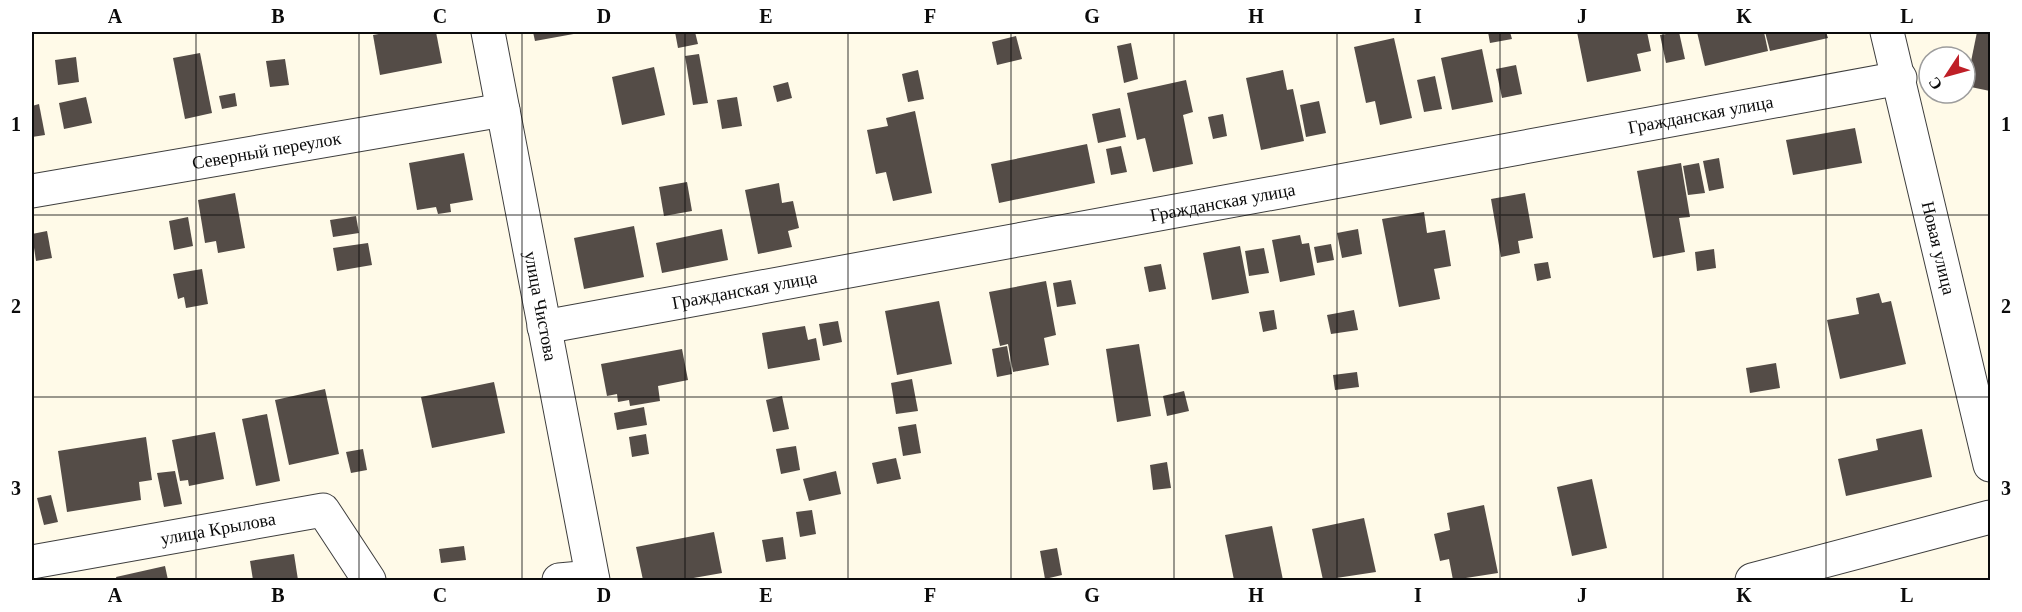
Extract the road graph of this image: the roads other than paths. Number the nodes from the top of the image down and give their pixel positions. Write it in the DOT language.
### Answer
graph roads {
  1 [pos="488,32"];
  2 [pos="1887,32"];
  3 [pos="1900,78"];
  4 [pos="503,110"];
  5 [pos="32,191"];
  6 [pos="544,327"];
  7 [pos="1990,465"];
  8 [pos="1990,517"];
  9 [pos="32,562"];
  10 [pos="593,579"];
  11 [pos="369,580"];
  12 [pos="559,580"];
  13 [pos="1752,580"];
  1 -- 4 [label="street, улица Чистова"];
  2 -- 3 [label="street, Новая улица"];
  3 -- 6 [label="street, Гражданская улица"];
  3 -- 7 [label="street, Новая улица"];
  4 -- 5 [label="street, Северный переулок"];
  4 -- 6 [label="street, улица Чистова"];
  6 -- 10 [label="street, улица Чистова"];
  8 -- 13 [label="street"];
  9 -- 11 [label="street, улица Крылова"];
  10 -- 12 [label="street"];
}
